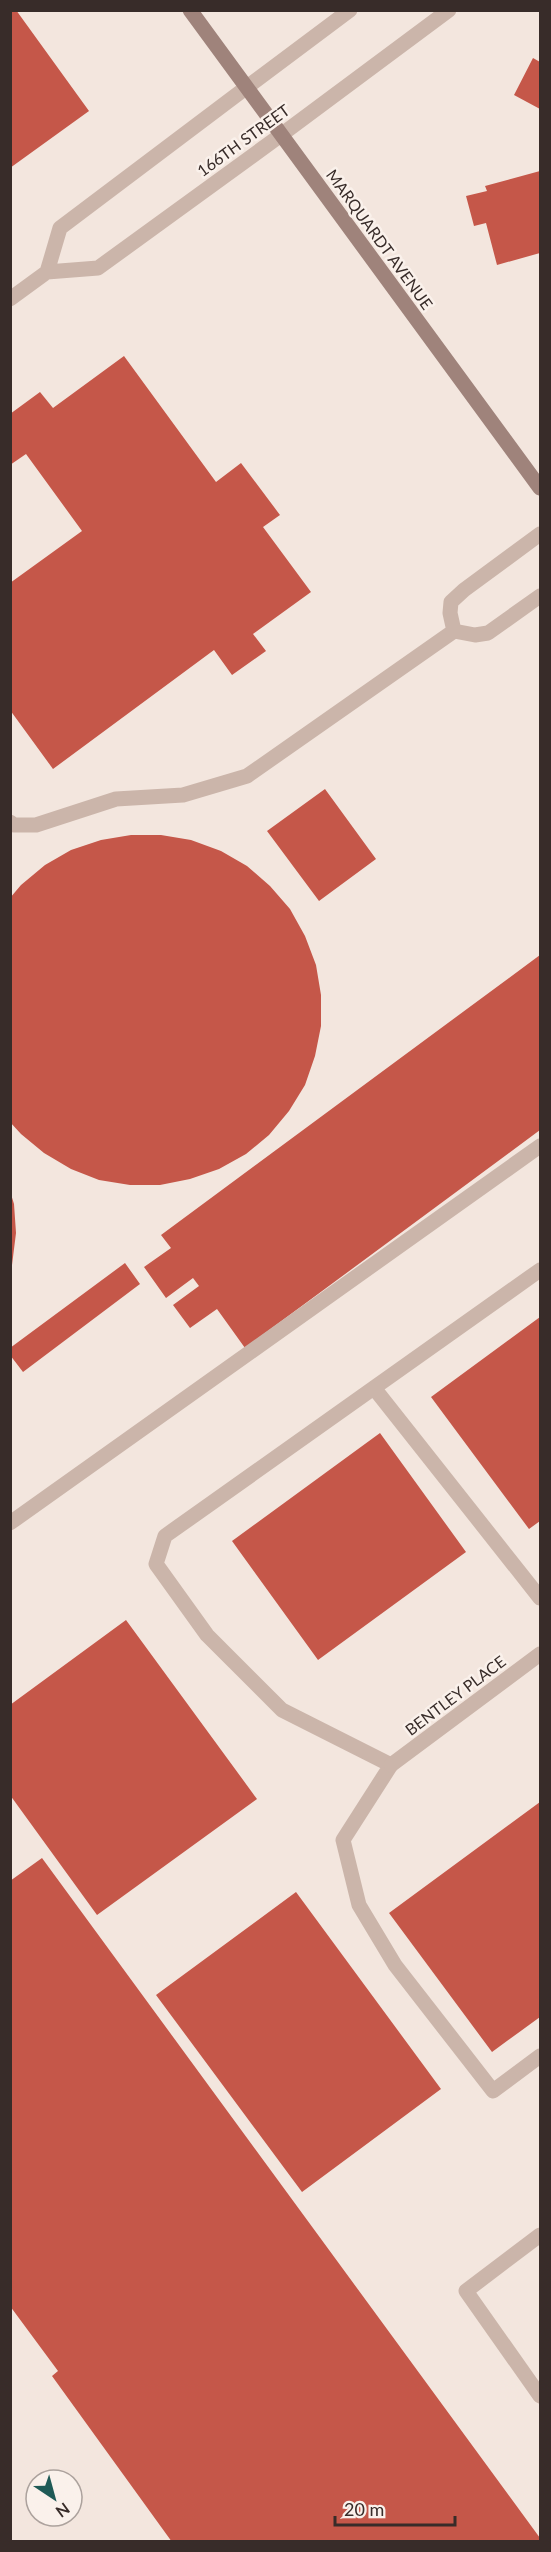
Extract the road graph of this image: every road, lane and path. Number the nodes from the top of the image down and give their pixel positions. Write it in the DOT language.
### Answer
graph roads {
  1 [pos="190,10"];
  2 [pos="350,10"];
  3 [pos="449,10"];
  4 [pos="247,87"];
  5 [pos="281,135"];
  6 [pos="47,272"];
  7 [pos="10,299"];
  8 [pos="540,488"];
  9 [pos="540,534"];
  10 [pos="540,596"];
  11 [pos="454,631"];
  12 [pos="10,822"];
  13 [pos="540,1146"];
  14 [pos="540,1270"];
  15 [pos="374,1388"];
  16 [pos="10,1523"];
  17 [pos="540,1598"];
  18 [pos="540,1654"];
  19 [pos="391,1765"];
  20 [pos="540,2056"];
  21 [pos="540,2235"];
  22 [pos="540,2396"];
  1 -- 4 [label="main road, MARQUARDT AVENUE"];
  2 -- 4 [label="street"];
  3 -- 5 [label="street, 166TH STREET"];
  4 -- 5 [label="main road, MARQUARDT AVENUE"];
  4 -- 6 [label="street"];
  5 -- 6 [label="street, 166TH STREET"];
  5 -- 8 [label="main road, MARQUARDT AVENUE"];
  6 -- 7 [label="street"];
  9 -- 11 [label="street"];
  10 -- 11 [label="street"];
  11 -- 12 [label="street"];
  13 -- 16 [label="street"];
  14 -- 15 [label="street"];
  15 -- 17 [label="street"];
  15 -- 19 [label="street"];
  18 -- 19 [label="street, BENTLEY PLACE"];
  19 -- 20 [label="street"];
  21 -- 22 [label="street"];
}
